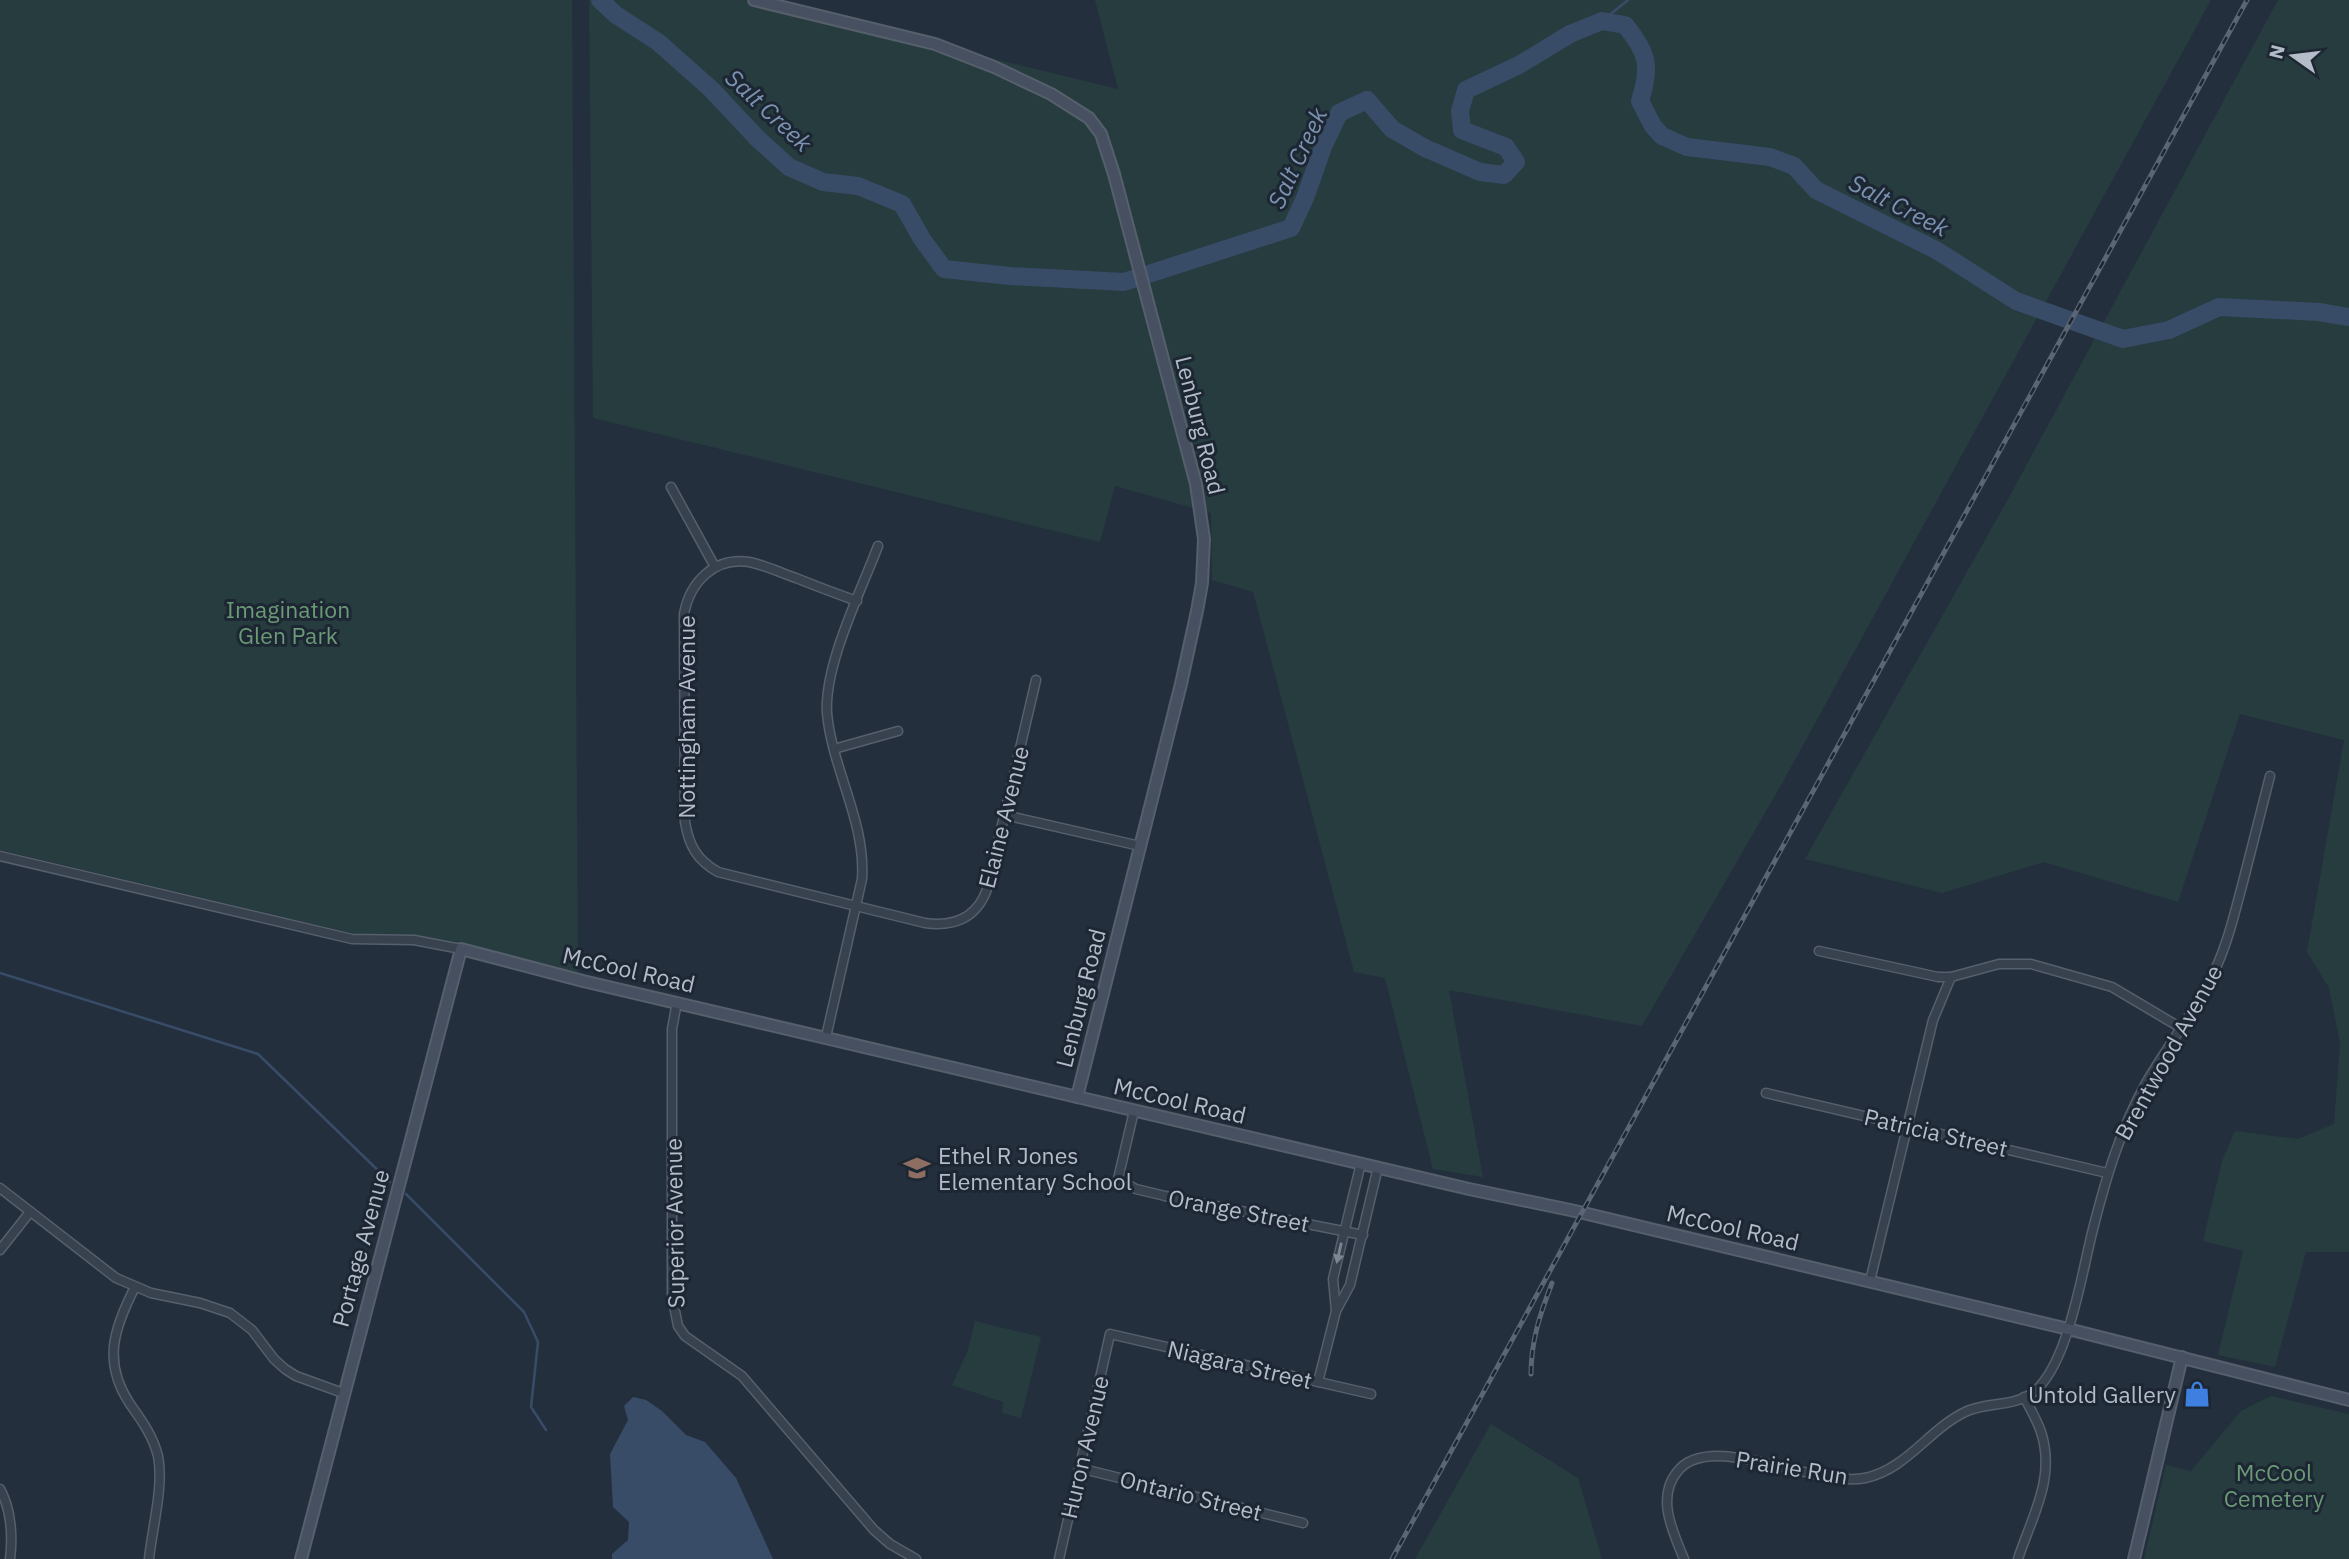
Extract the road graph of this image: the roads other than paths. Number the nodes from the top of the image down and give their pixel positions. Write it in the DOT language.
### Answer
graph roads {
  1 [pos="754,0"];
  2 [pos="671,487"];
  3 [pos="878,546"];
  4 [pos="715,567"];
  5 [pos="857,601"];
  6 [pos="1036,680"];
  7 [pos="898,731"];
  8 [pos="834,749"];
  9 [pos="2270,776"];
  10 [pos="1005,814"];
  11 [pos="1140,846"];
  12 [pos="0,856"];
  13 [pos="856,907"];
  14 [pos="461,949"];
  15 [pos="1819,951"];
  16 [pos="1951,977"];
  17 [pos="677,1002"];
  18 [pos="2181,1028"];
  19 [pos="827,1037"];
  20 [pos="1766,1093"];
  21 [pos="1077,1097"];
  22 [pos="1134,1111"];
  23 [pos="1908,1125"];
  24 [pos="1361,1163"];
  25 [pos="1378,1167"];
  26 [pos="2107,1173"];
  27 [pos="0,1188"];
  28 [pos="30,1212"];
  29 [pos="1345,1232"];
  30 [pos="1363,1235"];
  31 [pos="0,1250"];
  32 [pos="1870,1281"];
  33 [pos="135,1287"];
  34 [pos="1336,1311"];
  35 [pos="2068,1329"];
  36 [pos="1110,1334"];
  37 [pos="2182,1357"];
  38 [pos="1318,1382"];
  39 [pos="343,1393"];
  40 [pos="1371,1394"];
  41 [pos="2024,1397"];
  42 [pos="2349,1400"];
  43 [pos="1079,1468"];
  44 [pos="0,1489"];
  45 [pos="1303,1523"];
  46 [pos="911,1558"];
  47 [pos="10,1559"];
  48 [pos="149,1559"];
  49 [pos="301,1559"];
  50 [pos="1059,1559"];
  51 [pos="1684,1559"];
  52 [pos="2018,1559"];
  53 [pos="2134,1559"];
  1 -- 11 [label="street, Lenburg Road"];
  2 -- 4 [label="street"];
  3 -- 5 [label="street"];
  4 -- 5 [label="street"];
  4 -- 13 [label="street, Nottingham Avenue"];
  5 -- 8 [label="street"];
  6 -- 10 [label="street, Elaine Avenue"];
  7 -- 8 [label="street"];
  8 -- 13 [label="street"];
  9 -- 18 [label="street, Brentwood Avenue"];
  10 -- 11 [label="street"];
  10 -- 13 [label="street, Elaine Avenue"];
  11 -- 21 [label="street, Lenburg Road"];
  12 -- 14 [label="street, McCool Road"];
  13 -- 19 [label="street"];
  14 -- 17 [label="street, McCool Road"];
  14 -- 39 [label="street, Portage Avenue"];
  15 -- 16 [label="street"];
  16 -- 18 [label="street"];
  16 -- 23 [label="street"];
  17 -- 19 [label="street, McCool Road"];
  17 -- 46 [label="street, Superior Avenue"];
  18 -- 26 [label="street, Brentwood Avenue"];
  19 -- 21 [label="street, McCool Road"];
  20 -- 23 [label="street, Patricia Street"];
  21 -- 22 [label="street, McCool Road"];
  22 -- 24 [label="street, McCool Road"];
  22 -- 29 [label="street, Orange Street"];
  23 -- 26 [label="street, Patricia Street"];
  23 -- 32 [label="street"];
  24 -- 25 [label="street, McCool Road"];
  24 -- 29 [label="street"];
  25 -- 30 [label="street"];
  25 -- 32 [label="street, McCool Road"];
  26 -- 35 [label="street, Brentwood Avenue"];
  27 -- 28 [label="street"];
  28 -- 31 [label="street"];
  28 -- 33 [label="street"];
  29 -- 30 [label="street, Orange Street"];
  29 -- 34 [label="street, one-way"];
  30 -- 34 [label="street"];
  32 -- 35 [label="street, McCool Road"];
  33 -- 39 [label="street"];
  33 -- 48 [label="street"];
  34 -- 38 [label="street"];
  35 -- 37 [label="street, McCool Road"];
  35 -- 41 [label="street, Prairie Run"];
  36 -- 38 [label="street, Niagara Street"];
  36 -- 43 [label="street, Huron Avenue"];
  37 -- 42 [label="street, McCool Road"];
  37 -- 53 [label="street"];
  38 -- 40 [label="street, Niagara Street"];
  39 -- 49 [label="street, Portage Avenue"];
  41 -- 51 [label="street, Prairie Run"];
  41 -- 52 [label="street"];
  43 -- 45 [label="street, Ontario Street"];
  43 -- 50 [label="street, Huron Avenue"];
  44 -- 47 [label="street"];
}
